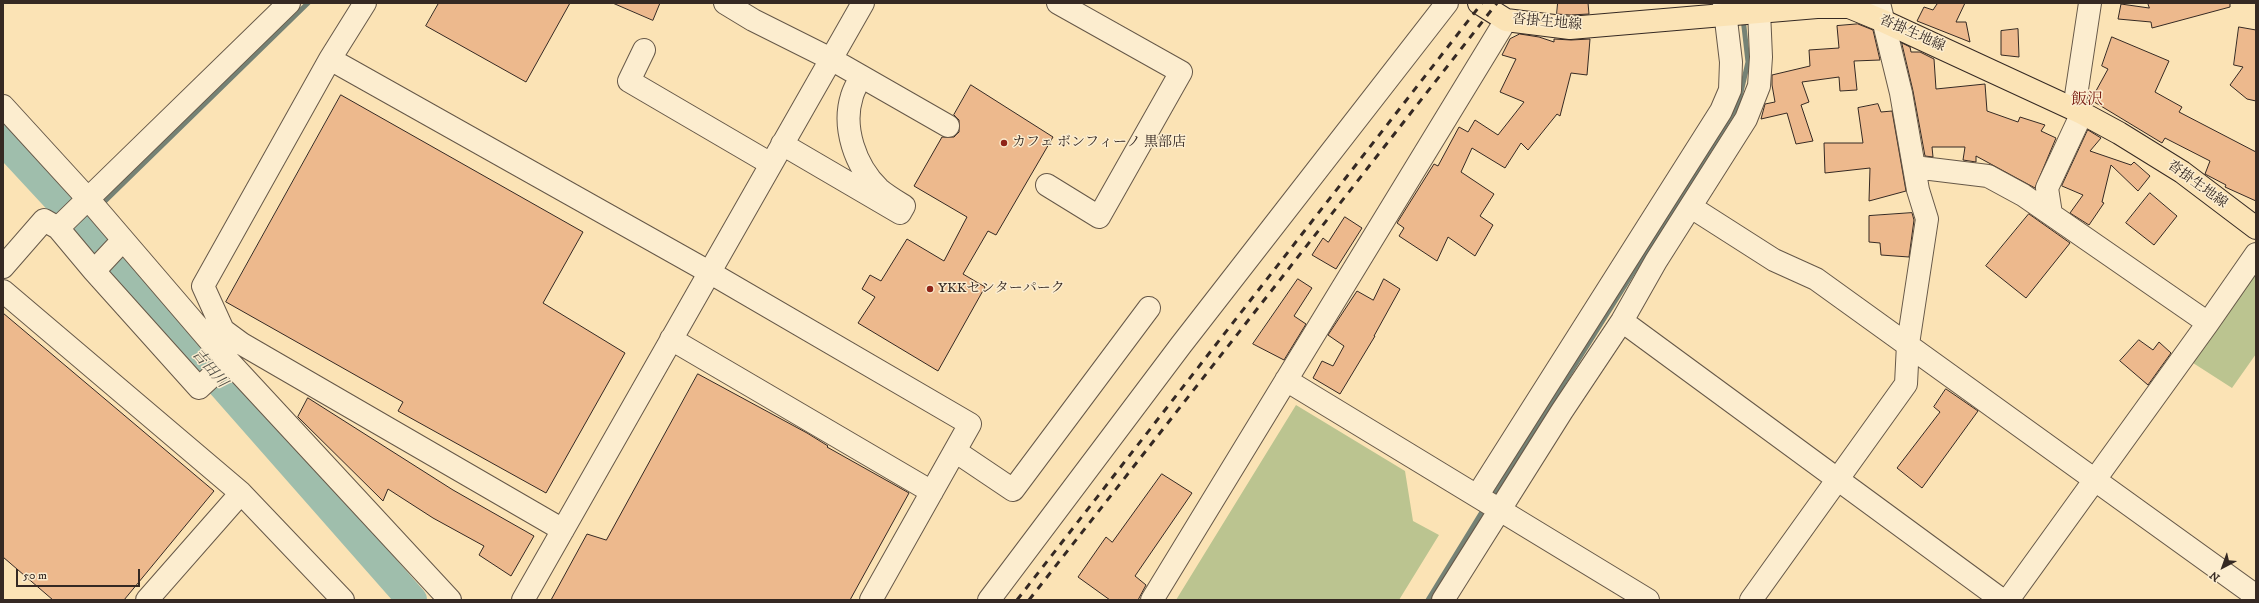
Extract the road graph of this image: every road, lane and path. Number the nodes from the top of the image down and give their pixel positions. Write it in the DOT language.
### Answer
graph roads {
  1 [pos="289,3"];
  2 [pos="365,3"];
  3 [pos="725,3"];
  4 [pos="863,3"];
  5 [pos="1058,3"];
  6 [pos="1447,3"];
  7 [pos="1479,3"];
  8 [pos="2090,3"];
  9 [pos="1741,10"];
  10 [pos="1881,12"];
  11 [pos="1506,20"];
  12 [pos="644,50"];
  13 [pos="330,59"];
  14 [pos="831,59"];
  15 [pos="862,76"];
  16 [pos="3,106"];
  17 [pos="2078,111"];
  18 [pos="948,126"];
  19 [pos="782,144"];
  20 [pos="771,164"];
  21 [pos="1914,167"];
  22 [pos="1048,185"];
  23 [pos="88,201"];
  24 [pos="1691,207"];
  25 [pos="2052,214"];
  26 [pos="58,228"];
  27 [pos="2256,228"];
  28 [pos="123,240"];
  29 [pos="2256,254"];
  30 [pos="3,267"];
  31 [pos="94,270"];
  32 [pos="709,272"];
  33 [pos="3,291"];
  34 [pos="1149,308"];
  35 [pos="1622,321"];
  36 [pos="2208,323"];
  37 [pos="216,335"];
  38 [pos="671,339"];
  39 [pos="1908,344"];
  40 [pos="228,361"];
  41 [pos="1286,380"];
  42 [pos="955,451"];
  43 [pos="2096,479"];
  44 [pos="1837,480"];
  45 [pos="932,492"];
  46 [pos="241,493"];
  47 [pos="1477,496"];
  48 [pos="1501,510"];
  49 [pos="563,530"];
  50 [pos="2256,596"];
  51 [pos="147,600"];
  52 [pos="343,600"];
  53 [pos="450,600"];
  54 [pos="523,600"];
  55 [pos="871,600"];
  56 [pos="989,600"];
  57 [pos="1152,600"];
  58 [pos="1443,600"];
  59 [pos="1648,600"];
  60 [pos="1751,600"];
  61 [pos="2002,600"];
  62 [pos="2008,600"];
  1 -- 23 [label="street"];
  2 -- 13 [label="street"];
  3 -- 14 [label="street"];
  4 -- 14 [label="street"];
  5 -- 22 [label="street"];
  6 -- 56 [label="street"];
  7 -- 11 [label="main road, 沓掛生地線"];
  8 -- 17 [label="street"];
  9 -- 10 [label="main road, 沓掛生地線"];
  9 -- 11 [label="main road, 沓掛生地線"];
  9 -- 24 [label="street"];
  9 -- 47 [label="street"];
  10 -- 17 [label="main road, 沓掛生地線"];
  10 -- 21 [label="street"];
  11 -- 41 [label="street"];
  12 -- 20 [label="street"];
  13 -- 32 [label="street"];
  13 -- 37 [label="street"];
  14 -- 15 [label="street"];
  14 -- 19 [label="street"];
  15 -- 18 [label="street"];
  15 -- 19 [label="street"];
  16 -- 23 [label="street"];
  17 -- 25 [label="street"];
  17 -- 27 [label="main road, 沓掛生地線"];
  19 -- 20 [label="street"];
  20 -- 32 [label="street"];
  21 -- 25 [label="street"];
  21 -- 39 [label="street"];
  23 -- 26 [label="street"];
  23 -- 28 [label="street"];
  24 -- 35 [label="street"];
  24 -- 39 [label="street"];
  25 -- 36 [label="street"];
  26 -- 30 [label="street"];
  26 -- 31 [label="street"];
  28 -- 31 [label="street"];
  28 -- 37 [label="street"];
  29 -- 36 [label="street"];
  31 -- 40 [label="street"];
  32 -- 38 [label="street"];
  32 -- 42 [label="street"];
  33 -- 46 [label="street"];
  34 -- 42 [label="street"];
  35 -- 44 [label="street"];
  35 -- 48 [label="street"];
  36 -- 43 [label="street"];
  37 -- 40 [label="street"];
  37 -- 49 [label="street"];
  38 -- 45 [label="street"];
  38 -- 49 [label="street"];
  39 -- 43 [label="street"];
  39 -- 44 [label="street"];
  40 -- 53 [label="street"];
  41 -- 47 [label="street"];
  41 -- 57 [label="street"];
  42 -- 45 [label="street"];
  43 -- 50 [label="street"];
  43 -- 62 [label="street"];
  44 -- 60 [label="street"];
  44 -- 61 [label="street"];
  45 -- 55 [label="street"];
  46 -- 51 [label="street"];
  46 -- 52 [label="street"];
  47 -- 48 [label="street"];
  48 -- 58 [label="street"];
  48 -- 59 [label="street"];
  49 -- 54 [label="street"];
}
